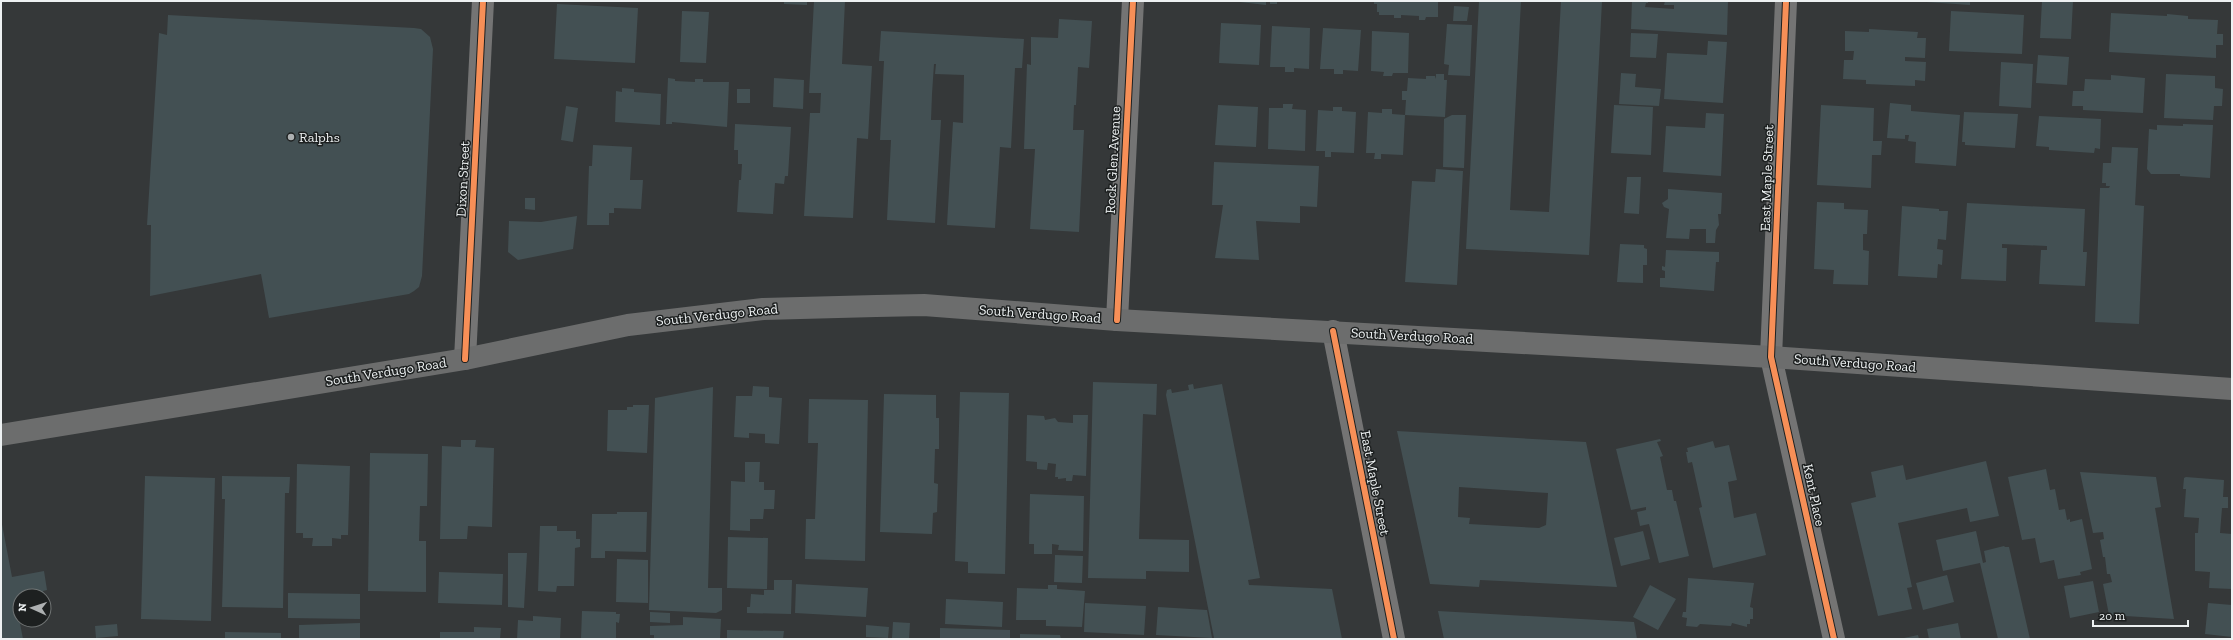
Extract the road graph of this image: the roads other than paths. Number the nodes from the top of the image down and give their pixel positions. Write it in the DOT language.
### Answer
graph roads {
  1 [pos="483,1"];
  2 [pos="1133,1"];
  3 [pos="1786,1"];
  4 [pos="1117,320"];
  5 [pos="1333,332"];
  6 [pos="1771,357"];
  7 [pos="465,359"];
  8 [pos="2232,390"];
  9 [pos="1,435"];
  10 [pos="1394,639"];
  11 [pos="1834,639"];
  1 -- 7 [label="street, Dixon Street"];
  2 -- 4 [label="street, Rock Glen Avenue"];
  3 -- 6 [label="street, East Maple Street"];
  4 -- 5 [label="main road, South Verdugo Road"];
  4 -- 7 [label="main road, South Verdugo Road"];
  5 -- 6 [label="main road, South Verdugo Road"];
  5 -- 10 [label="street, East Maple Street"];
  6 -- 8 [label="main road, South Verdugo Road"];
  6 -- 11 [label="street, Kent Place"];
  7 -- 9 [label="main road, South Verdugo Road"];
}
